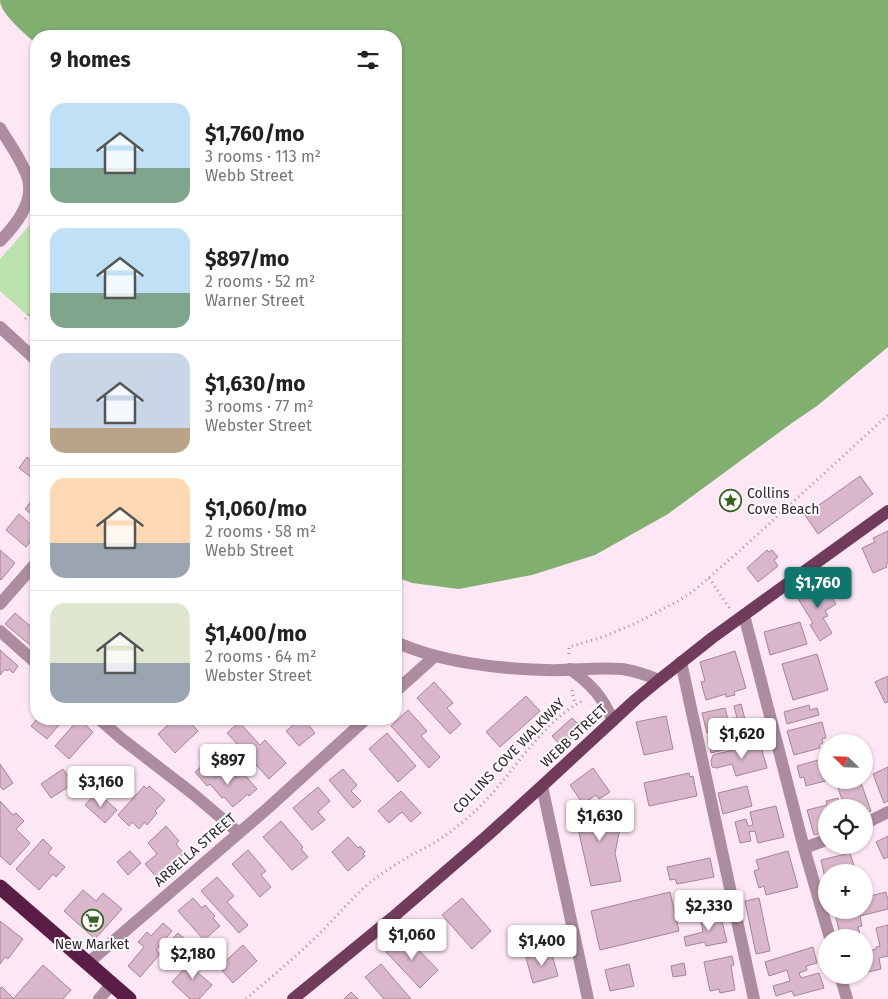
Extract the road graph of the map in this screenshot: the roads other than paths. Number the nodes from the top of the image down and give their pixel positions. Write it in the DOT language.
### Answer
graph roads {
  1 [pos="0,128"];
  2 [pos="0,241"];
  3 [pos="0,328"];
  4 [pos="30,355"];
  5 [pos="888,510"];
  6 [pos="30,571"];
  7 [pos="0,604"];
  8 [pos="741,617"];
  9 [pos="0,632"];
  10 [pos="402,644"];
  11 [pos="435,656"];
  12 [pos="30,658"];
  13 [pos="681,662"];
  14 [pos="570,669"];
  15 [pos="659,680"];
  16 [pos="402,686"];
  17 [pos="613,721"];
  18 [pos="106,725"];
  19 [pos="359,725"];
  20 [pos="542,786"];
  21 [pos="888,812"];
  22 [pos="873,820"];
  23 [pos="239,833"];
  24 [pos="818,843"];
  25 [pos="804,848"];
  26 [pos="0,887"];
  27 [pos="827,929"];
  28 [pos="88,963"];
  29 [pos="112,984"];
  30 [pos="843,984"];
  31 [pos="99,999"];
  32 [pos="129,999"];
  33 [pos="292,999"];
  34 [pos="588,999"];
  35 [pos="754,999"];
  36 [pos="847,999"];
  1 -- 2 [label="street"];
  3 -- 4 [label="street"];
  5 -- 8 [label="main road, WEBB STREET"];
  6 -- 7 [label="street"];
  8 -- 13 [label="main road, WEBB STREET"];
  8 -- 25 [label="street"];
  9 -- 12 [label="street"];
  10 -- 11 [label="street"];
  11 -- 14 [label="street"];
  11 -- 16 [label="street"];
  13 -- 15 [label="main road, WEBB STREET"];
  13 -- 35 [label="street"];
  14 -- 15 [label="street"];
  14 -- 17 [label="street"];
  15 -- 17 [label="main road, WEBB STREET"];
  17 -- 20 [label="main road, WEBB STREET"];
  18 -- 23 [label="street"];
  19 -- 23 [label="street, ARBELLA STREET"];
  20 -- 33 [label="main road, WEBB STREET"];
  20 -- 34 [label="street"];
  21 -- 22 [label="street"];
  23 -- 28 [label="street, ARBELLA STREET"];
  24 -- 25 [label="street"];
  25 -- 27 [label="street"];
  26 -- 28 [label="highway"];
  28 -- 29 [label="highway"];
  29 -- 31 [label="street"];
  29 -- 32 [label="highway"];
  30 -- 36 [label="street"];
}
